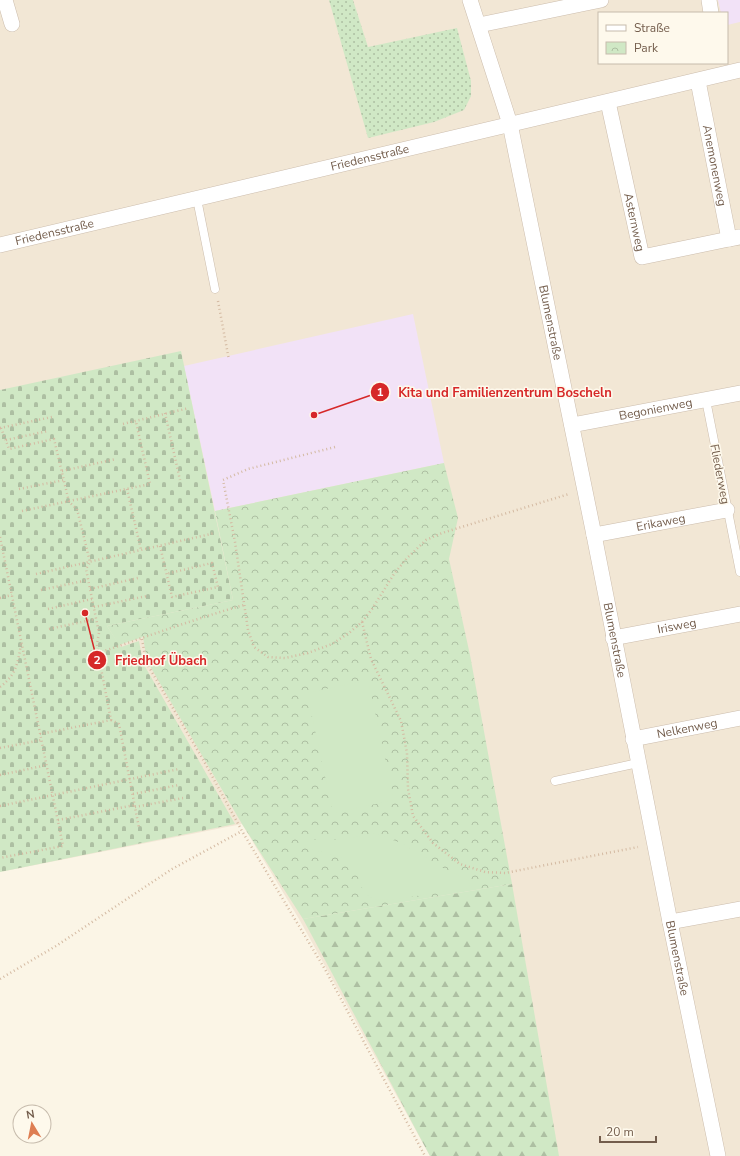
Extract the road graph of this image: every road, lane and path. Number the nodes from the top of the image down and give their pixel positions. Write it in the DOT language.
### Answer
graph roads {
  1 [pos="5,0"];
  2 [pos="470,0"];
  3 [pos="601,0"];
  4 [pos="709,0"];
  5 [pos="711,12"];
  6 [pos="12,24"];
  7 [pos="479,26"];
  8 [pos="723,68"];
  9 [pos="740,70"];
  10 [pos="698,81"];
  11 [pos="608,102"];
  12 [pos="510,124"];
  13 [pos="197,198"];
  14 [pos="735,238"];
  15 [pos="0,245"];
  16 [pos="215,289"];
  17 [pos="229,360"];
  18 [pos="740,393"];
  19 [pos="706,400"];
  20 [pos="189,408"];
  21 [pos="165,413"];
  22 [pos="52,417"];
  23 [pos="136,422"];
  24 [pos="123,424"];
  25 [pos="572,425"];
  26 [pos="0,428"];
  27 [pos="48,431"];
  28 [pos="6,440"];
  29 [pos="335,447"];
  30 [pos="116,459"];
  31 [pos="62,471"];
  32 [pos="64,480"];
  33 [pos="180,480"];
  34 [pos="19,489"];
  35 [pos="127,490"];
  36 [pos="584,490"];
  37 [pos="69,502"];
  38 [pos="727,510"];
  39 [pos="22,512"];
  40 [pos="215,533"];
  41 [pos="594,535"];
  42 [pos="0,537"];
  43 [pos="160,546"];
  44 [pos="141,550"];
  45 [pos="4,559"];
  46 [pos="0,560"];
  47 [pos="90,562"];
  48 [pos="740,572"];
  49 [pos="36,574"];
  50 [pos="166,574"];
  51 [pos="138,578"];
  52 [pos="88,580"];
  53 [pos="90,589"];
  54 [pos="41,590"];
  55 [pos="12,595"];
  56 [pos="147,596"];
  57 [pos="0,598"];
  58 [pos="92,599"];
  59 [pos="244,605"];
  60 [pos="94,607"];
  61 [pos="48,609"];
  62 [pos="740,614"];
  63 [pos="96,619"];
  64 [pos="362,622"];
  65 [pos="48,629"];
  66 [pos="142,638"];
  67 [pos="613,638"];
  68 [pos="21,641"];
  69 [pos="98,653"];
  70 [pos="0,687"];
  71 [pos="740,718"];
  72 [pos="111,720"];
  73 [pos="40,734"];
  74 [pos="633,739"];
  75 [pos="42,740"];
  76 [pos="0,748"];
  77 [pos="638,763"];
  78 [pos="47,765"];
  79 [pos="179,769"];
  80 [pos="0,775"];
  81 [pos="130,779"];
  82 [pos="555,781"];
  83 [pos="179,785"];
  84 [pos="133,794"];
  85 [pos="53,795"];
  86 [pos="183,798"];
  87 [pos="0,806"];
  88 [pos="135,806"];
  89 [pos="58,820"];
  90 [pos="139,828"];
  91 [pos="242,831"];
  92 [pos="654,843"];
  93 [pos="0,858"];
  94 [pos="740,909"];
  95 [pos="670,922"];
  96 [pos="0,979"];
  97 [pos="425,1156"];
  98 [pos="718,1156"];
  1 -- 6 [label="street"];
  2 -- 7 [label="street, Blumenstraße"];
  3 -- 7 [label="street"];
  4 -- 5 [label="street"];
  7 -- 12 [label="street, Blumenstraße"];
  8 -- 9 [label="street, Friedensstraße"];
  8 -- 10 [label="street, Friedensstraße"];
  10 -- 11 [label="street, Friedensstraße"];
  10 -- 14 [label="street, Anemonenweg"];
  11 -- 12 [label="street, Friedensstraße"];
  11 -- 14 [label="street, Asternweg"];
  12 -- 13 [label="street, Friedensstraße"];
  12 -- 25 [label="street, Blumenstraße"];
  13 -- 15 [label="street, Friedensstraße"];
  13 -- 16 [label="lane"];
  16 -- 17 [label="path"];
  18 -- 19 [label="street, Begonienweg"];
  19 -- 25 [label="street, Begonienweg"];
  19 -- 38 [label="lane, Fliederweg"];
  20 -- 21 [label="path"];
  21 -- 23 [label="path"];
  21 -- 33 [label="path"];
  22 -- 26 [label="path"];
  23 -- 24 [label="path"];
  23 -- 35 [label="path"];
  25 -- 36 [label="street, Blumenstraße"];
  26 -- 28 [label="path"];
  27 -- 28 [label="path"];
  28 -- 31 [label="path"];
  29 -- 59 [label="path"];
  30 -- 31 [label="path"];
  31 -- 32 [label="path"];
  32 -- 34 [label="path"];
  32 -- 37 [label="path"];
  35 -- 37 [label="path"];
  35 -- 44 [label="path"];
  36 -- 41 [label="street, Blumenstraße"];
  36 -- 64 [label="path"];
  37 -- 39 [label="path"];
  37 -- 47 [label="path"];
  38 -- 41 [label="street, Erikaweg"];
  38 -- 48 [label="lane, Fliederweg"];
  40 -- 43 [label="path"];
  41 -- 67 [label="street, Blumenstraße"];
  42 -- 45 [label="path"];
  43 -- 44 [label="path"];
  43 -- 50 [label="path"];
  44 -- 47 [label="path"];
  45 -- 46 [label="path"];
  45 -- 55 [label="path"];
  47 -- 49 [label="path"];
  47 -- 52 [label="path"];
  50 -- 50 [label="path"];
  51 -- 53 [label="path"];
  52 -- 53 [label="path"];
  52 -- 54 [label="path"];
  53 -- 58 [label="path"];
  55 -- 57 [label="path"];
  55 -- 68 [label="path"];
  56 -- 60 [label="path"];
  58 -- 60 [label="path"];
  58 -- 61 [label="path"];
  59 -- 64 [label="path"];
  59 -- 66 [label="path"];
  60 -- 63 [label="path"];
  62 -- 67 [label="street, Irisweg"];
  63 -- 65 [label="path"];
  63 -- 69 [label="path"];
  64 -- 92 [label="path"];
  66 -- 69 [label="path"];
  66 -- 91 [label="path"];
  67 -- 74 [label="street, Blumenstraße"];
  68 -- 70 [label="path"];
  68 -- 73 [label="path"];
  69 -- 72 [label="path"];
  71 -- 74 [label="street, Nelkenweg"];
  72 -- 73 [label="path"];
  72 -- 81 [label="path"];
  73 -- 75 [label="path"];
  74 -- 77 [label="street, Blumenstraße"];
  75 -- 76 [label="path"];
  75 -- 78 [label="path"];
  77 -- 82 [label="lane"];
  77 -- 92 [label="street, Blumenstraße"];
  78 -- 80 [label="path"];
  78 -- 85 [label="path"];
  79 -- 81 [label="path"];
  81 -- 84 [label="path"];
  81 -- 85 [label="path"];
  83 -- 84 [label="path"];
  84 -- 88 [label="path"];
  85 -- 87 [label="path"];
  85 -- 89 [label="path"];
  86 -- 88 [label="path"];
  88 -- 89 [label="path"];
  88 -- 90 [label="path"];
  89 -- 93 [label="path"];
  91 -- 96 [label="path"];
  91 -- 97 [label="path"];
  92 -- 95 [label="street, Blumenstraße"];
  94 -- 95 [label="street"];
  95 -- 98 [label="street, Blumenstraße"];
}
